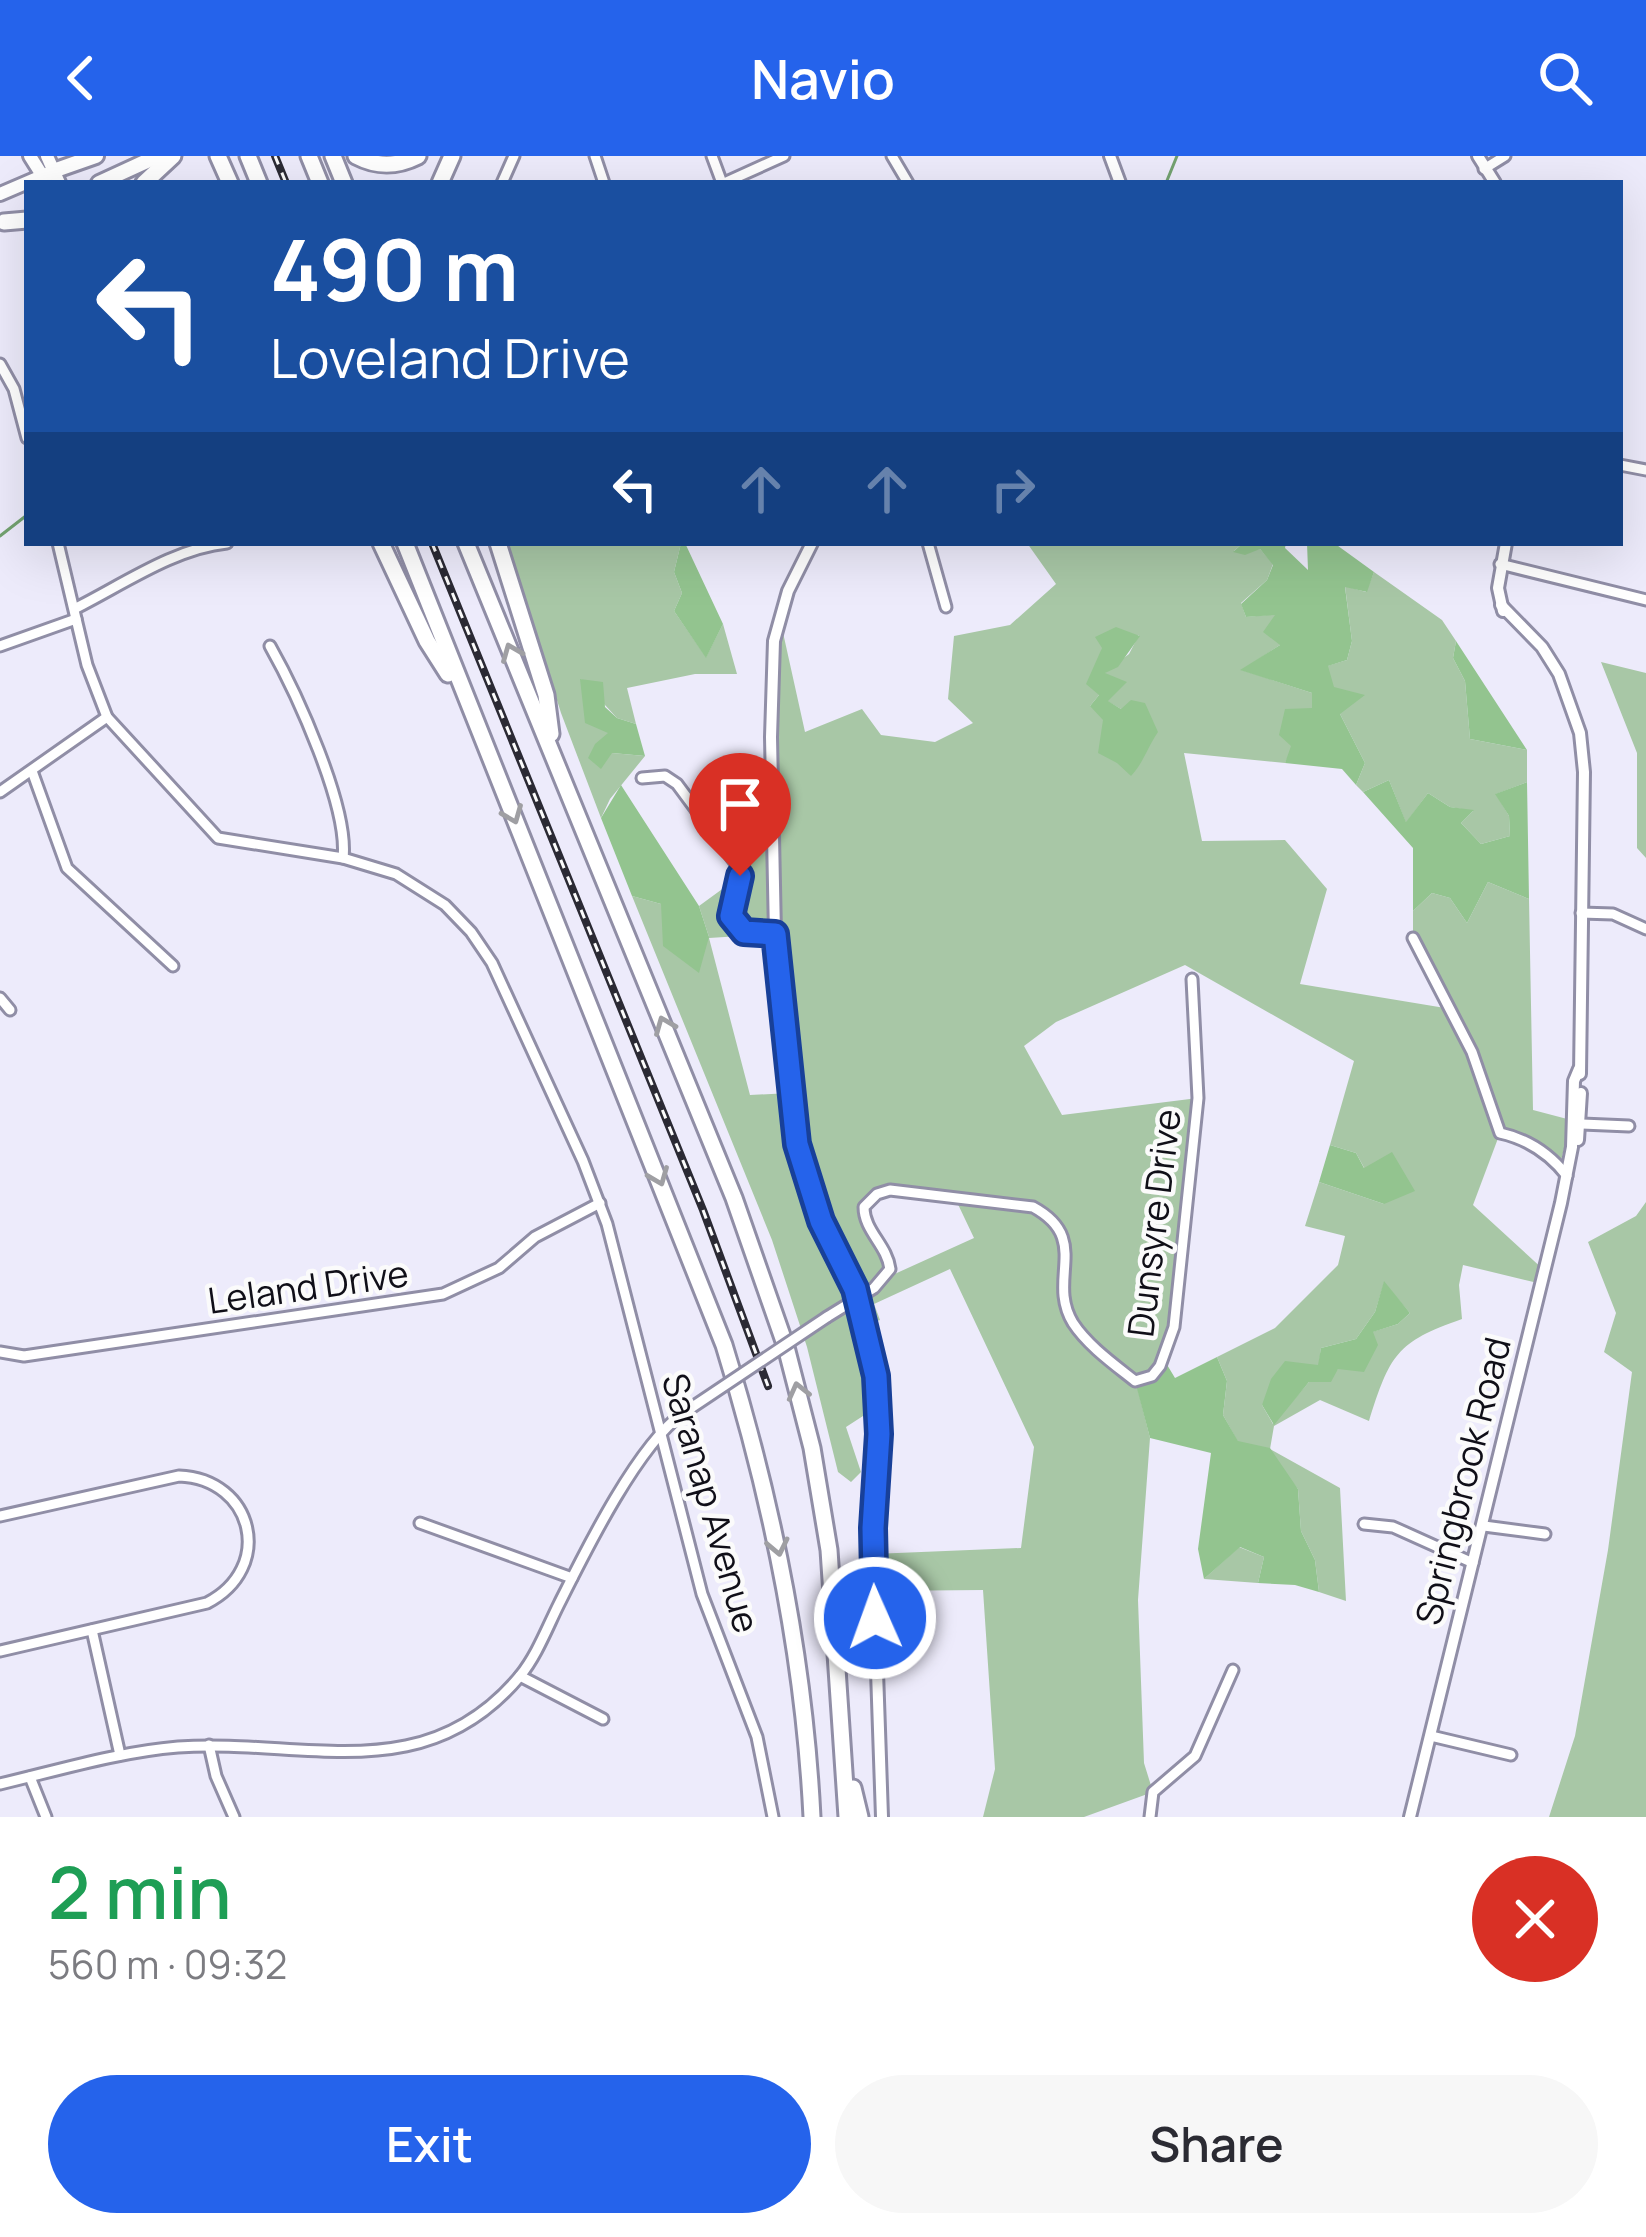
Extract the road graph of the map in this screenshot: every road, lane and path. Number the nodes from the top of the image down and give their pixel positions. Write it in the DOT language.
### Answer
graph roads {
  1 [pos="30,156"];
  2 [pos="47,156"];
  3 [pos="96,156"];
  4 [pos="158,156"];
  5 [pos="173,156"];
  6 [pos="356,156"];
  7 [pos="418,156"];
  8 [pos="784,156"];
  9 [pos="1478,156"];
  10 [pos="1505,156"];
  11 [pos="1484,169"];
  12 [pos="51,178"];
  13 [pos="106,180"];
  14 [pos="147,180"];
  15 [pos="730,180"];
  16 [pos="1493,180"];
  17 [pos="0,364"];
  18 [pos="24,383"];
  19 [pos="14,388"];
  20 [pos="24,426"];
  21 [pos="59,546"];
  22 [pos="206,546"];
  23 [pos="382,546"];
  24 [pos="406,546"];
  25 [pos="467,546"];
  26 [pos="499,546"];
  27 [pos="810,546"];
  28 [pos="929,546"];
  29 [pos="1508,546"];
  30 [pos="1501,561"];
  31 [pos="1646,600"];
  32 [pos="946,607"];
  33 [pos="76,613"];
  34 [pos="0,646"];
  35 [pos="271,646"];
  36 [pos="469,706"];
  37 [pos="106,717"];
  38 [pos="555,760"];
  39 [pos="32,771"];
  40 [pos="643,778"];
  41 [pos="0,792"];
  42 [pos="343,858"];
  43 [pos="1581,914"];
  44 [pos="1646,928"];
  45 [pos="775,934"];
  46 [pos="1413,938"];
  47 [pos="173,966"];
  48 [pos="1192,979"];
  49 [pos="0,998"];
  50 [pos="10,1010"];
  51 [pos="1579,1069"];
  52 [pos="1582,1124"];
  53 [pos="1629,1126"];
  54 [pos="1570,1159"];
  55 [pos="1567,1176"];
  56 [pos="600,1203"];
  57 [pos="856,1297"];
  58 [pos="0,1352"];
  59 [pos="661,1431"];
  60 [pos="0,1516"];
  61 [pos="420,1522"];
  62 [pos="1364,1523"];
  63 [pos="1484,1526"];
  64 [pos="1544,1534"];
  65 [pos="1473,1563"];
  66 [pos="572,1578"];
  67 [pos="92,1630"];
  68 [pos="0,1651"];
  69 [pos="1233,1670"];
  70 [pos="520,1676"];
  71 [pos="602,1719"];
  72 [pos="1431,1736"];
  73 [pos="209,1745"];
  74 [pos="120,1755"];
  75 [pos="1511,1755"];
  76 [pos="844,1756"];
  77 [pos="30,1777"];
  78 [pos="0,1784"];
  79 [pos="46,1817"];
  80 [pos="234,1817"];
  81 [pos="772,1817"];
  82 [pos="811,1817"];
  83 [pos="847,1817"];
  84 [pos="860,1817"];
  85 [pos="882,1817"];
  86 [pos="1150,1817"];
  87 [pos="1410,1817"];
  1 -- 12 [label="main road"];
  2 -- 12 [label="main road"];
  3 -- 12 [label="main road"];
  4 -- 13 [label="main road"];
  5 -- 14 [label="highway"];
  6 -- 7 [label="highway"];
  8 -- 15 [label="street"];
  9 -- 11 [label="street"];
  10 -- 11 [label="street"];
  11 -- 16 [label="street"];
  17 -- 19 [label="street"];
  18 -- 19 [label="street"];
  19 -- 20 [label="street"];
  21 -- 33 [label="street"];
  22 -- 33 [label="street"];
  23 -- 36 [label="highway"];
  24 -- 36 [label="highway"];
  38 -- 25 [label="highway, one-way"];
  26 -- 38 [label="highway"];
  27 -- 45 [label="street"];
  28 -- 32 [label="street"];
  29 -- 30 [label="street, Springbrook Road"];
  30 -- 31 [label="street"];
  30 -- 43 [label="street, Springbrook Road"];
  33 -- 34 [label="street"];
  33 -- 37 [label="street"];
  35 -- 42 [label="street"];
  36 -- 82 [label="highway, one-way"];
  37 -- 39 [label="street"];
  37 -- 42 [label="street, Saranap Avenue"];
  76 -- 38 [label="highway, one-way"];
  39 -- 41 [label="street"];
  39 -- 47 [label="street"];
  40 -- 45 [label="street"];
  42 -- 56 [label="street, Saranap Avenue"];
  43 -- 44 [label="street"];
  43 -- 51 [label="street, Springbrook Road"];
  45 -- 57 [label="street"];
  46 -- 55 [label="street"];
  48 -- 57 [label="street, Dunsyre Drive"];
  49 -- 50 [label="street"];
  51 -- 52 [label="street, Springbrook Road"];
  51 -- 54 [label="street, Springbrook Road"];
  52 -- 53 [label="street"];
  52 -- 54 [label="street, Springbrook Road"];
  54 -- 55 [label="street, Springbrook Road"];
  55 -- 63 [label="street, Springbrook Road"];
  56 -- 58 [label="street, Leland Drive"];
  56 -- 59 [label="street, Saranap Avenue"];
  57 -- 59 [label="street, bridge"];
  57 -- 85 [label="street"];
  59 -- 66 [label="street"];
  59 -- 81 [label="street, Saranap Avenue"];
  60 -- 67 [label="street"];
  61 -- 66 [label="street"];
  62 -- 65 [label="street"];
  63 -- 64 [label="street"];
  63 -- 65 [label="street, Springbrook Road"];
  65 -- 72 [label="street, Springbrook Road"];
  66 -- 70 [label="street"];
  67 -- 68 [label="street"];
  67 -- 74 [label="street"];
  69 -- 86 [label="street"];
  70 -- 71 [label="street"];
  70 -- 73 [label="street"];
  72 -- 75 [label="street"];
  72 -- 87 [label="street, Springbrook Road"];
  73 -- 74 [label="street"];
  73 -- 80 [label="street"];
  74 -- 77 [label="street"];
  76 -- 83 [label="highway"];
  76 -- 84 [label="highway"];
  77 -- 78 [label="street"];
  77 -- 79 [label="street"];
}
